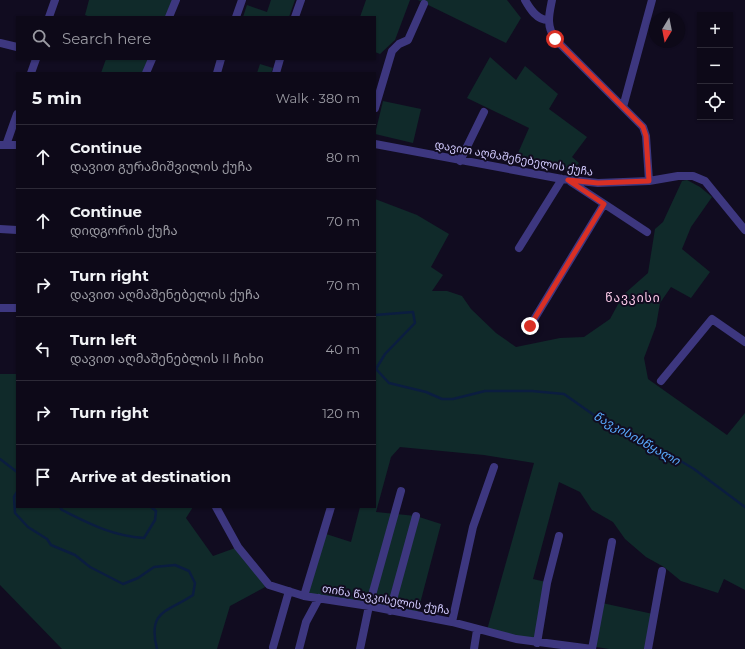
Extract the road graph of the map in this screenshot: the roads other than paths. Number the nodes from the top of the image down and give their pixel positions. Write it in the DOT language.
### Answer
graph roads {
  1 [pos="54,0"];
  2 [pos="176,0"];
  3 [pos="242,0"];
  4 [pos="300,0"];
  5 [pos="525,0"];
  6 [pos="552,0"];
  7 [pos="652,0"];
  8 [pos="424,4"];
  9 [pos="49,16"];
  10 [pos="169,16"];
  11 [pos="236,16"];
  12 [pos="295,16"];
  13 [pos="548,20"];
  14 [pos="0,43"];
  15 [pos="16,48"];
  16 [pos="36,60"];
  17 [pos="152,60"];
  18 [pos="221,60"];
  19 [pos="280,60"];
  20 [pos="31,72"];
  21 [pos="146,72"];
  22 [pos="217,72"];
  23 [pos="276,72"];
  24 [pos="376,105"];
  25 [pos="623,107"];
  26 [pos="484,112"];
  27 [pos="16,116"];
  28 [pos="376,144"];
  29 [pos="3,145"];
  30 [pos="16,145"];
  31 [pos="460,161"];
  32 [pos="565,180"];
  33 [pos="649,181"];
  34 [pos="604,204"];
  35 [pos="0,230"];
  36 [pos="16,230"];
  37 [pos="745,230"];
  38 [pos="647,232"];
  39 [pos="520,248"];
  40 [pos="0,308"];
  41 [pos="16,308"];
  42 [pos="530,326"];
  43 [pos="745,342"];
  44 [pos="660,381"];
  45 [pos="494,466"];
  46 [pos="401,491"];
  47 [pos="217,508"];
  48 [pos="331,508"];
  49 [pos="416,516"];
  50 [pos="559,536"];
  51 [pos="612,542"];
  52 [pos="662,571"];
  53 [pos="289,591"];
  54 [pos="304,596"];
  55 [pos="319,598"];
  56 [pos="369,606"];
  57 [pos="390,611"];
  58 [pos="452,622"];
  59 [pos="477,630"];
  60 [pos="537,643"];
  61 [pos="273,647"];
  62 [pos="547,647"];
  63 [pos="299,649"];
  64 [pos="360,649"];
  65 [pos="474,649"];
  66 [pos="592,649"];
  67 [pos="648,649"];
  1 -- 9 [label="street"];
  2 -- 10 [label="street"];
  3 -- 11 [label="street"];
  4 -- 12 [label="street"];
  5 -- 13 [label="street"];
  6 -- 13 [label="street"];
  7 -- 25 [label="street"];
  8 -- 24 [label="street"];
  13 -- 25 [label="street"];
  14 -- 15 [label="street"];
  16 -- 20 [label="street"];
  17 -- 21 [label="street"];
  18 -- 22 [label="street"];
  19 -- 23 [label="street"];
  25 -- 33 [label="street"];
  26 -- 31 [label="street"];
  27 -- 29 [label="street"];
  28 -- 31 [label="street, დავით აღმაშენებელის ქუჩა"];
  29 -- 30 [label="street"];
  31 -- 32 [label="street, დავით აღმაშენებელის ქუჩა"];
  32 -- 33 [label="street, დავით აღმაშენებელის ქუჩა"];
  32 -- 34 [label="street"];
  32 -- 39 [label="street"];
  33 -- 37 [label="street, დავით აღმაშენებელის ქუჩა"];
  34 -- 38 [label="street"];
  34 -- 42 [label="street"];
  35 -- 36 [label="street"];
  40 -- 41 [label="street"];
  43 -- 44 [label="street"];
  45 -- 58 [label="street"];
  46 -- 56 [label="street"];
  47 -- 53 [label="street, თინა წავკისელის ქუჩა"];
  48 -- 54 [label="street"];
  49 -- 57 [label="street"];
  50 -- 60 [label="street"];
  51 -- 66 [label="street"];
  52 -- 67 [label="street"];
  53 -- 54 [label="street, თინა წავკისელის ქუჩა"];
  53 -- 61 [label="street"];
  54 -- 55 [label="street, თინა წავკისელის ქუჩა"];
  55 -- 56 [label="street, თინა წავკისელის ქუჩა"];
  55 -- 63 [label="street"];
  56 -- 57 [label="street, თინა წავკისელის ქუჩა"];
  56 -- 64 [label="street"];
  57 -- 58 [label="street, თინა წავკისელის ქუჩა"];
  58 -- 59 [label="street, თინა წავკისელის ქუჩა"];
  59 -- 60 [label="street, თინა წავკისელის ქუჩა"];
  59 -- 65 [label="street"];
  60 -- 62 [label="street, თინა წავკისელის ქუჩა"];
  62 -- 66 [label="street, თინა წავკისელის ქუჩა"];
}
